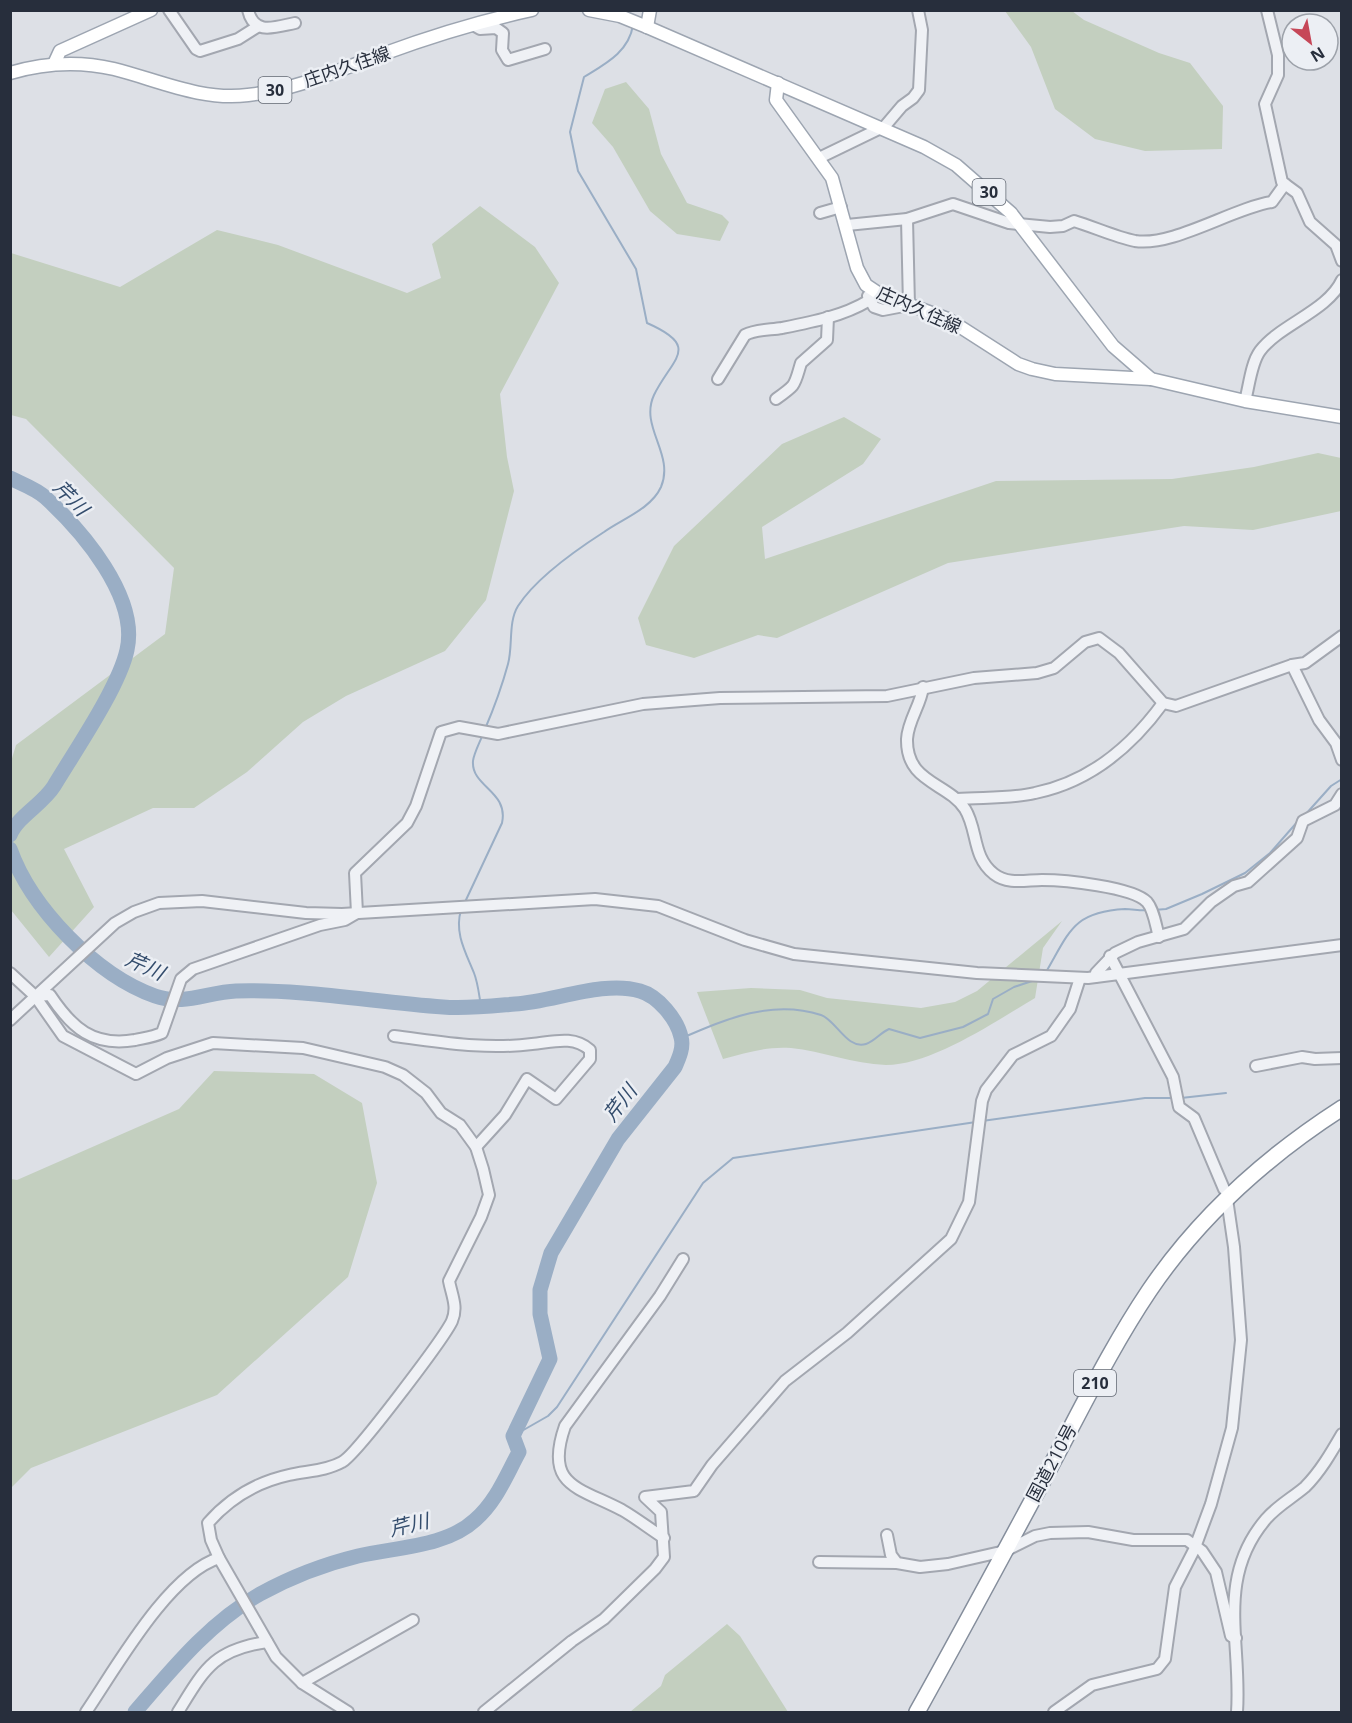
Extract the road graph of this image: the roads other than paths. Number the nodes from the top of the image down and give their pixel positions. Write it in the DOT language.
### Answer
graph roads {
  1 [pos="151,10"];
  2 [pos="169,10"];
  3 [pos="248,10"];
  4 [pos="532,10"];
  5 [pos="589,10"];
  6 [pos="650,10"];
  7 [pos="918,10"];
  8 [pos="1267,10"];
  9 [pos="513,12"];
  10 [pos="295,23"];
  11 [pos="472,25"];
  12 [pos="257,27"];
  13 [pos="647,27"];
  14 [pos="545,49"];
  15 [pos="54,64"];
  16 [pos="10,73"];
  17 [pos="778,83"];
  18 [pos="882,128"];
  19 [pos="819,158"];
  20 [pos="1285,184"];
  21 [pos="841,207"];
  22 [pos="820,213"];
  23 [pos="907,219"];
  24 [pos="1019,224"];
  25 [pos="847,225"];
  26 [pos="1341,261"];
  27 [pos="1341,280"];
  28 [pos="866,285"];
  29 [pos="868,301"];
  30 [pos="909,305"];
  31 [pos="828,317"];
  32 [pos="717,379"];
  33 [pos="1151,379"];
  34 [pos="776,399"];
  35 [pos="1245,401"];
  36 [pos="1341,417"];
  37 [pos="1341,636"];
  38 [pos="1292,665"];
  39 [pos="923,687"];
  40 [pos="1163,703"];
  41 [pos="1341,760"];
  42 [pos="1341,794"];
  43 [pos="957,799"];
  44 [pos="1338,807"];
  45 [pos="357,913"];
  46 [pos="1158,937"];
  47 [pos="1341,945"];
  48 [pos="1110,956"];
  49 [pos="10,973"];
  50 [pos="1120,974"];
  51 [pos="1095,977"];
  52 [pos="1075,978"];
  53 [pos="40,992"];
  54 [pos="10,1020"];
  55 [pos="394,1036"];
  56 [pos="1341,1058"];
  57 [pos="1256,1065"];
  58 [pos="1341,1108"];
  59 [pos="476,1147"];
  60 [pos="1228,1197"];
  61 [pos="682,1259"];
  62 [pos="1341,1434"];
  63 [pos="887,1535"];
  64 [pos="664,1538"];
  65 [pos="1195,1545"];
  66 [pos="1005,1551"];
  67 [pos="219,1558"];
  68 [pos="819,1562"];
  69 [pos="897,1563"];
  70 [pos="413,1620"];
  71 [pos="266,1638"];
  72 [pos="1236,1638"];
  73 [pos="302,1683"];
  74 [pos="86,1713"];
  75 [pos="178,1713"];
  76 [pos="348,1713"];
  77 [pos="484,1713"];
  78 [pos="917,1713"];
  79 [pos="1054,1713"];
  80 [pos="1237,1713"];
  1 -- 15 [label="main road"];
  2 -- 12 [label="street"];
  3 -- 12 [label="street"];
  4 -- 9 [label="main road, 庄内久住線 / 30"];
  5 -- 13 [label="main road, 庄内久住線 / 30"];
  6 -- 13 [label="main road"];
  7 -- 18 [label="street"];
  8 -- 20 [label="street"];
  9 -- 11 [label="main road, 庄内久住線 / 30"];
  10 -- 12 [label="street"];
  11 -- 14 [label="street"];
  11 -- 15 [label="main road, 庄内久住線 / 30"];
  13 -- 17 [label="main road, 庄内久住線 / 30"];
  15 -- 16 [label="main road, 庄内久住線 / 30"];
  17 -- 18 [label="main road, 庄内久住線 / 30"];
  17 -- 19 [label="main road, 庄内久住線"];
  18 -- 19 [label="street"];
  18 -- 24 [label="main road, 庄内久住線 / 30"];
  19 -- 21 [label="main road, 庄内久住線"];
  20 -- 24 [label="street"];
  20 -- 26 [label="street"];
  21 -- 22 [label="street"];
  21 -- 25 [label="main road, 庄内久住線"];
  23 -- 24 [label="street"];
  23 -- 25 [label="street"];
  23 -- 30 [label="street"];
  24 -- 33 [label="main road, 庄内久住線 / 30"];
  25 -- 28 [label="main road, 庄内久住線"];
  27 -- 35 [label="street"];
  28 -- 29 [label="street"];
  28 -- 30 [label="main road, 庄内久住線 / 30"];
  29 -- 30 [label="street"];
  29 -- 31 [label="street"];
  30 -- 33 [label="main road, 庄内久住線 / 30"];
  31 -- 32 [label="street"];
  31 -- 34 [label="street"];
  33 -- 35 [label="main road, 庄内久住線 / 30"];
  35 -- 36 [label="main road, 庄内久住線 / 30"];
  37 -- 38 [label="street"];
  38 -- 40 [label="street"];
  38 -- 41 [label="street"];
  39 -- 40 [label="street"];
  39 -- 43 [label="street"];
  39 -- 45 [label="street"];
  40 -- 43 [label="street"];
  42 -- 44 [label="street"];
  43 -- 46 [label="street"];
  44 -- 46 [label="street"];
  45 -- 52 [label="street"];
  45 -- 53 [label="street"];
  45 -- 53 [label="street"];
  46 -- 48 [label="street"];
  47 -- 50 [label="street"];
  48 -- 50 [label="street"];
  48 -- 51 [label="street"];
  49 -- 53 [label="street"];
  50 -- 51 [label="street"];
  50 -- 60 [label="street"];
  51 -- 52 [label="street"];
  52 -- 64 [label="street"];
  53 -- 54 [label="street"];
  53 -- 59 [label="street"];
  55 -- 59 [label="street"];
  56 -- 57 [label="street"];
  58 -- 60 [label="highway, 国道210号 / 210"];
  59 -- 67 [label="street"];
  60 -- 65 [label="street"];
  60 -- 66 [label="highway, 国道210号 / 210"];
  61 -- 64 [label="street"];
  62 -- 72 [label="street"];
  63 -- 69 [label="street"];
  64 -- 77 [label="street"];
  65 -- 66 [label="street"];
  65 -- 72 [label="street"];
  65 -- 79 [label="street"];
  66 -- 69 [label="street"];
  66 -- 78 [label="highway, 国道210号 / 210"];
  67 -- 71 [label="street"];
  67 -- 74 [label="street"];
  68 -- 69 [label="street"];
  70 -- 73 [label="street"];
  71 -- 73 [label="street"];
  71 -- 75 [label="street"];
  72 -- 80 [label="street"];
  73 -- 76 [label="street"];
}
